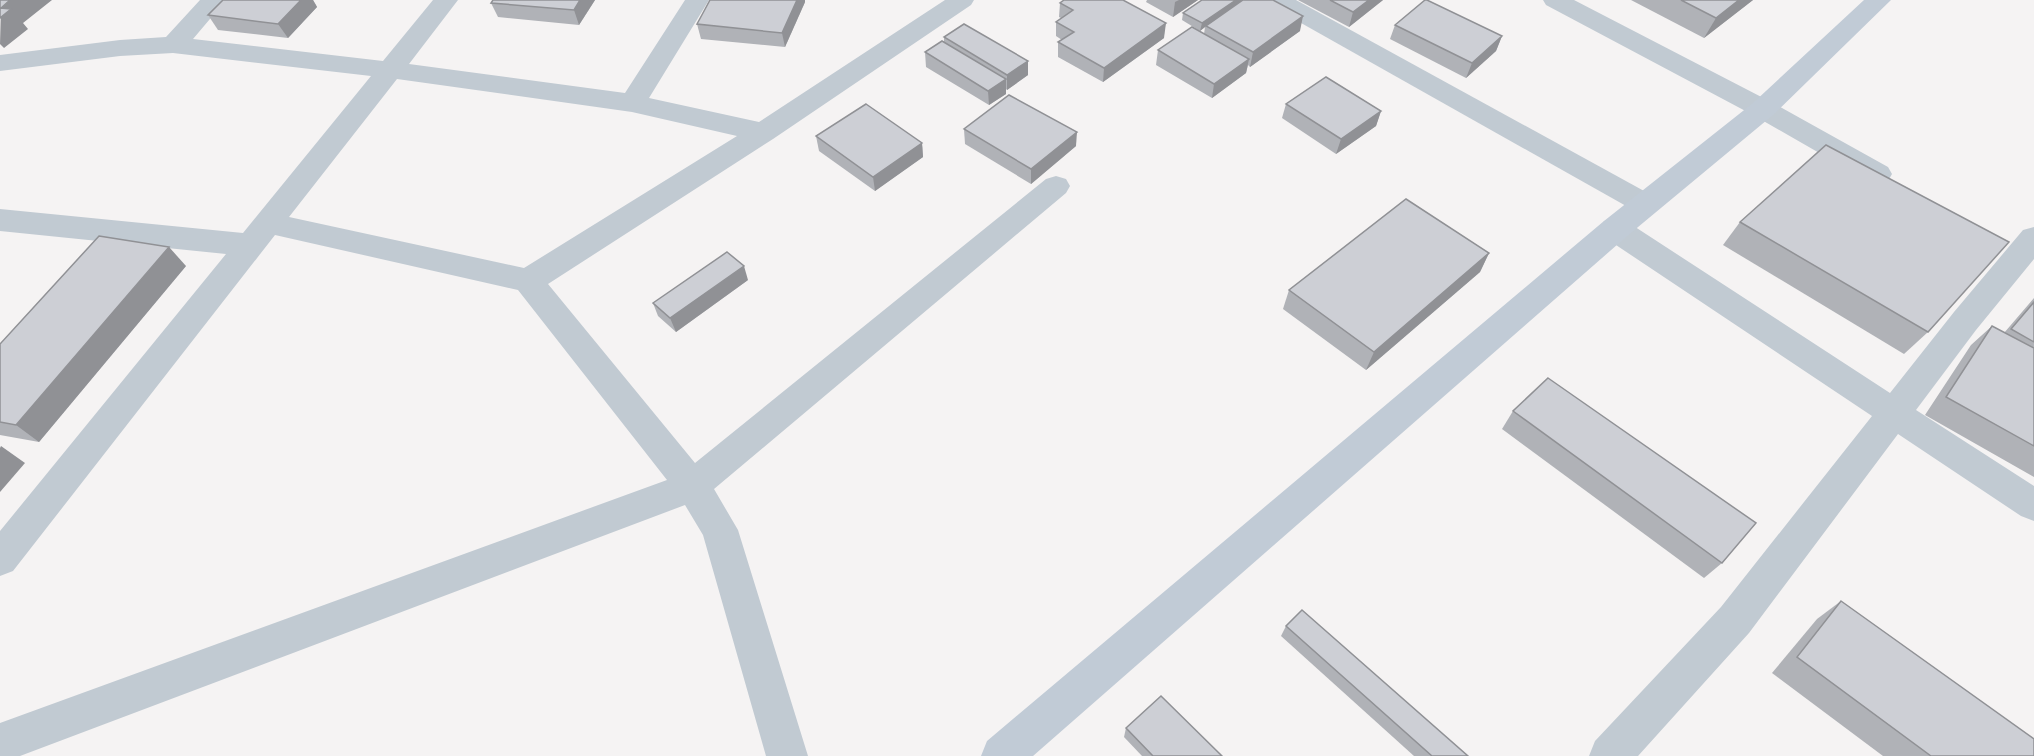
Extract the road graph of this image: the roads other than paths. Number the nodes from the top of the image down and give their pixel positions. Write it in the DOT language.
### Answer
graph roads {
  1 [pos="214,0"];
  2 [pos="446,0"];
  3 [pos="697,0"];
  4 [pos="962,0"];
  5 [pos="1278,0"];
  6 [pos="1555,0"];
  7 [pos="1880,0"];
  8 [pos="172,45"];
  9 [pos="0,63"];
  10 [pos="390,70"];
  11 [pos="632,103"];
  12 [pos="1763,109"];
  13 [pos="763,132"];
  14 [pos="1896,184"];
  15 [pos="1056,186"];
  16 [pos="1645,204"];
  17 [pos="0,220"];
  18 [pos="1615,229"];
  19 [pos="260,234"];
  20 [pos="2021,249"];
  21 [pos="528,281"];
  22 [pos="1896,414"];
  23 [pos="693,486"];
  24 [pos="2034,505"];
  25 [pos="0,558"];
  26 [pos="0,744"];
  27 [pos="787,756"];
  28 [pos="1002,756"];
  29 [pos="1611,756"];
  1 -- 8 [label="street"];
  2 -- 10 [label="street"];
  3 -- 11 [label="street"];
  4 -- 13 [label="street"];
  5 -- 16 [label="street"];
  6 -- 12 [label="street"];
  7 -- 12 [label="main road"];
  8 -- 9 [label="street"];
  8 -- 10 [label="street"];
  10 -- 11 [label="street"];
  10 -- 19 [label="street"];
  11 -- 13 [label="street"];
  12 -- 14 [label="street"];
  12 -- 16 [label="main road"];
  13 -- 21 [label="street"];
  15 -- 23 [label="street"];
  16 -- 18 [label="main road"];
  17 -- 19 [label="street"];
  18 -- 22 [label="street"];
  18 -- 28 [label="main road"];
  19 -- 21 [label="street"];
  19 -- 25 [label="street"];
  20 -- 22 [label="street"];
  21 -- 23 [label="street"];
  22 -- 24 [label="street"];
  22 -- 29 [label="street"];
  23 -- 26 [label="street"];
  23 -- 27 [label="street"];
}
